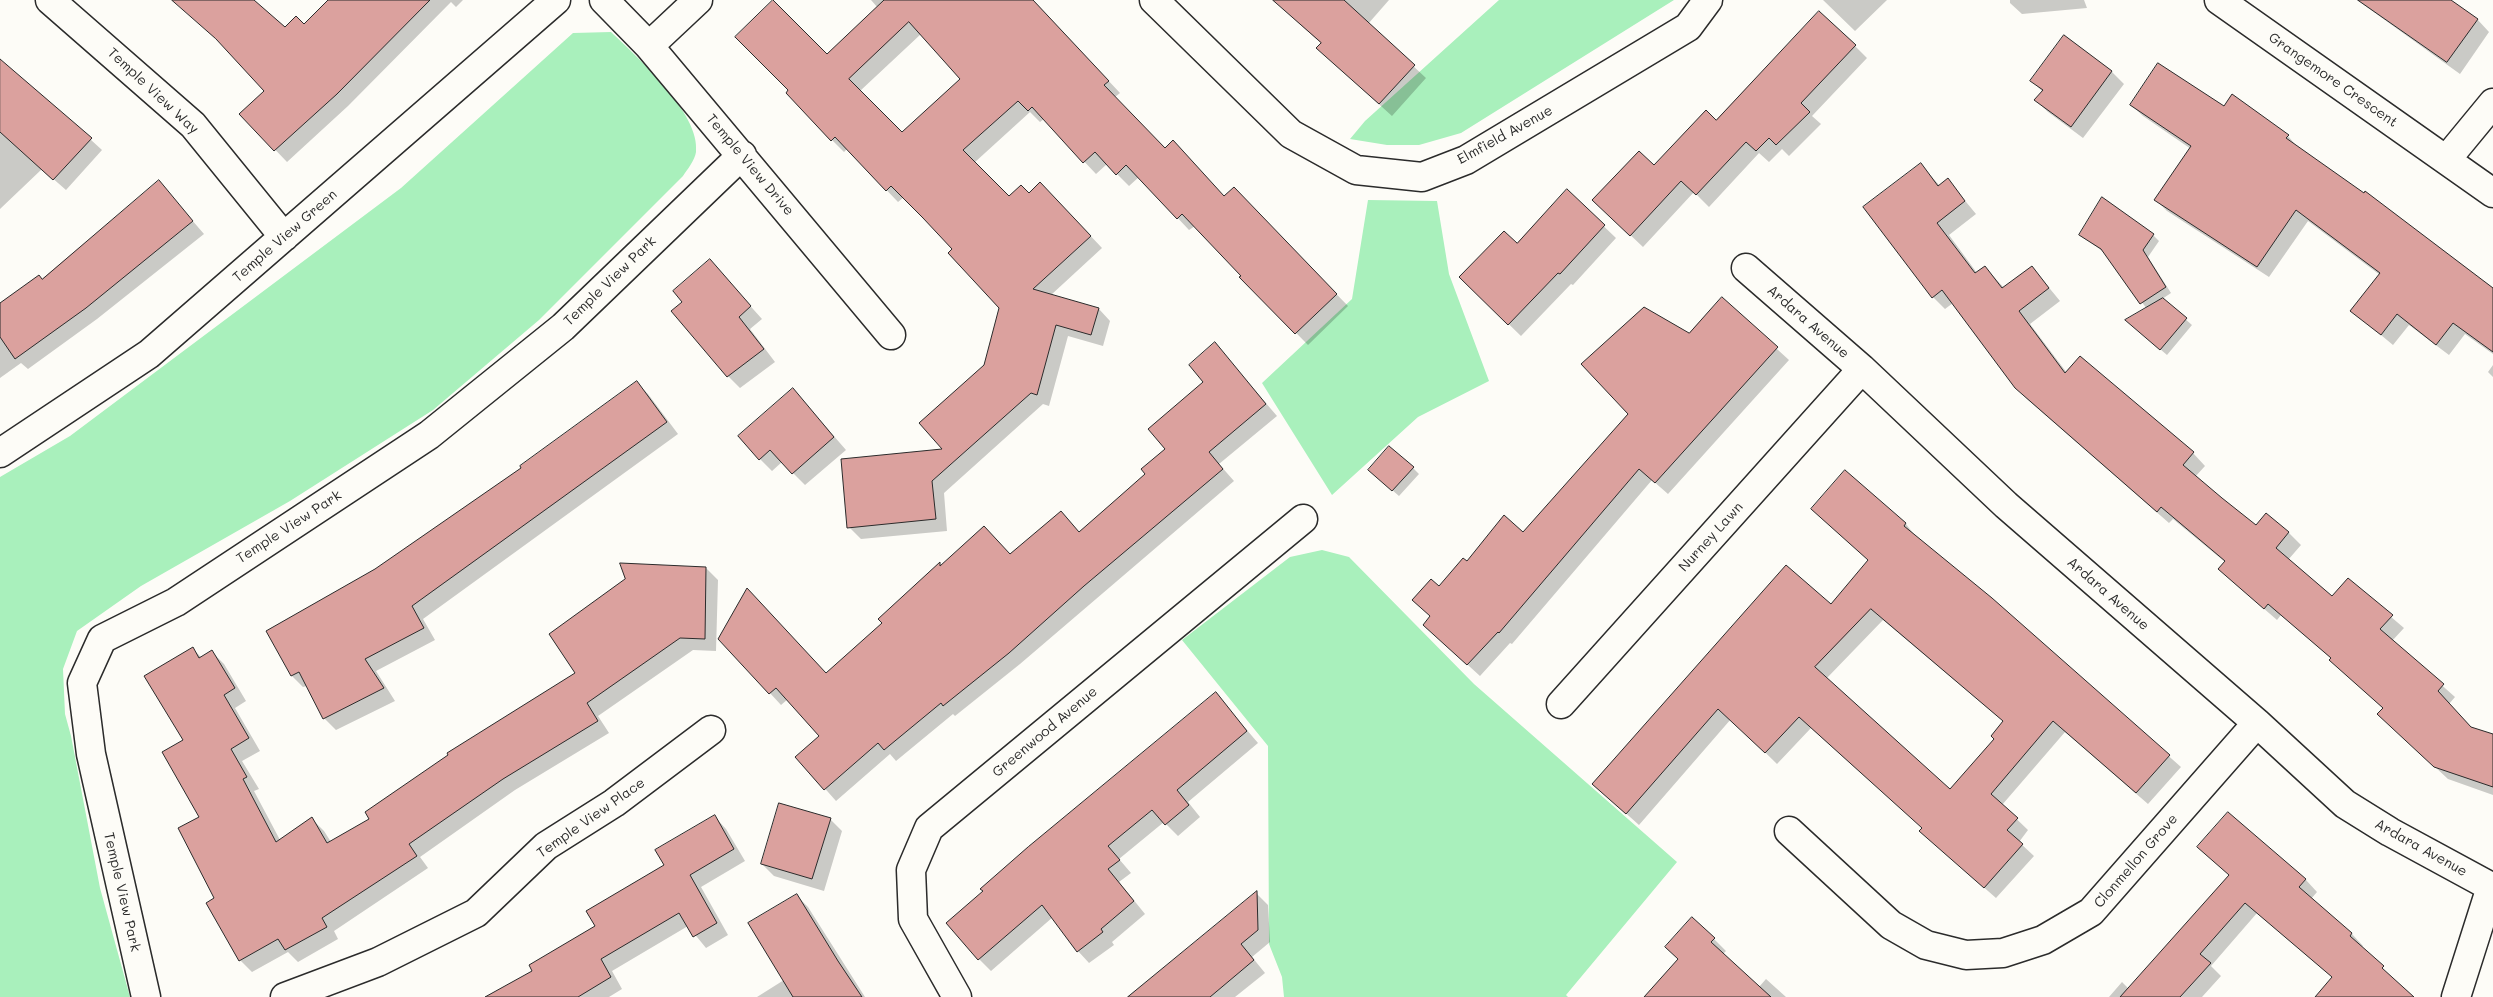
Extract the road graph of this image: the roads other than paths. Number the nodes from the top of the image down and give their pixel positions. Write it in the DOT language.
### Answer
graph roads {
  1 [pos="50,0"];
  2 [pos="556,0"];
  3 [pos="604,0"];
  4 [pos="698,0"];
  5 [pos="1154,0"];
  6 [pos="1708,0"];
  7 [pos="2219,0"];
  8 [pos="650,46"];
  9 [pos="2493,103"];
  10 [pos="742,154"];
  11 [pos="2446,160"];
  12 [pos="2493,193"];
  13 [pos="284,236"];
  14 [pos="1746,268"];
  15 [pos="891,335"];
  16 [pos="1862,370"];
  17 [pos="0,453"];
  18 [pos="1303,519"];
  19 [pos="1560,704"];
  20 [pos="2257,723"];
  21 [pos="711,730"];
  22 [pos="1789,831"];
  23 [pos="2492,888"];
  24 [pos="146,997"];
  25 [pos="285,997"];
  26 [pos="957,997"];
  27 [pos="2456,997"];
  1 -- 13 [label="street, Temple View Way"];
  2 -- 13 [label="street, Temple View Green"];
  3 -- 8 [label="street, Temple View Drive"];
  4 -- 8 [label="street"];
  5 -- 6 [label="street, Elmfield Avenue"];
  7 -- 11 [label="street, Grangemore Crescent"];
  8 -- 10 [label="street, Temple View Drive"];
  9 -- 11 [label="street"];
  10 -- 15 [label="street, Temple View Drive"];
  10 -- 24 [label="street, Temple View Park"];
  11 -- 12 [label="street, Grangemore Crescent"];
  13 -- 17 [label="street, Temple View Green"];
  14 -- 16 [label="street, Ardara Avenue"];
  16 -- 19 [label="street, Nurney Lawn"];
  16 -- 20 [label="street, Ardara Avenue"];
  18 -- 26 [label="street, Greenwood Avenue"];
  20 -- 22 [label="street, Clonmellon Grove"];
  20 -- 23 [label="street, Ardara Avenue"];
  21 -- 25 [label="street, Temple View Place"];
  23 -- 27 [label="street"];
}
